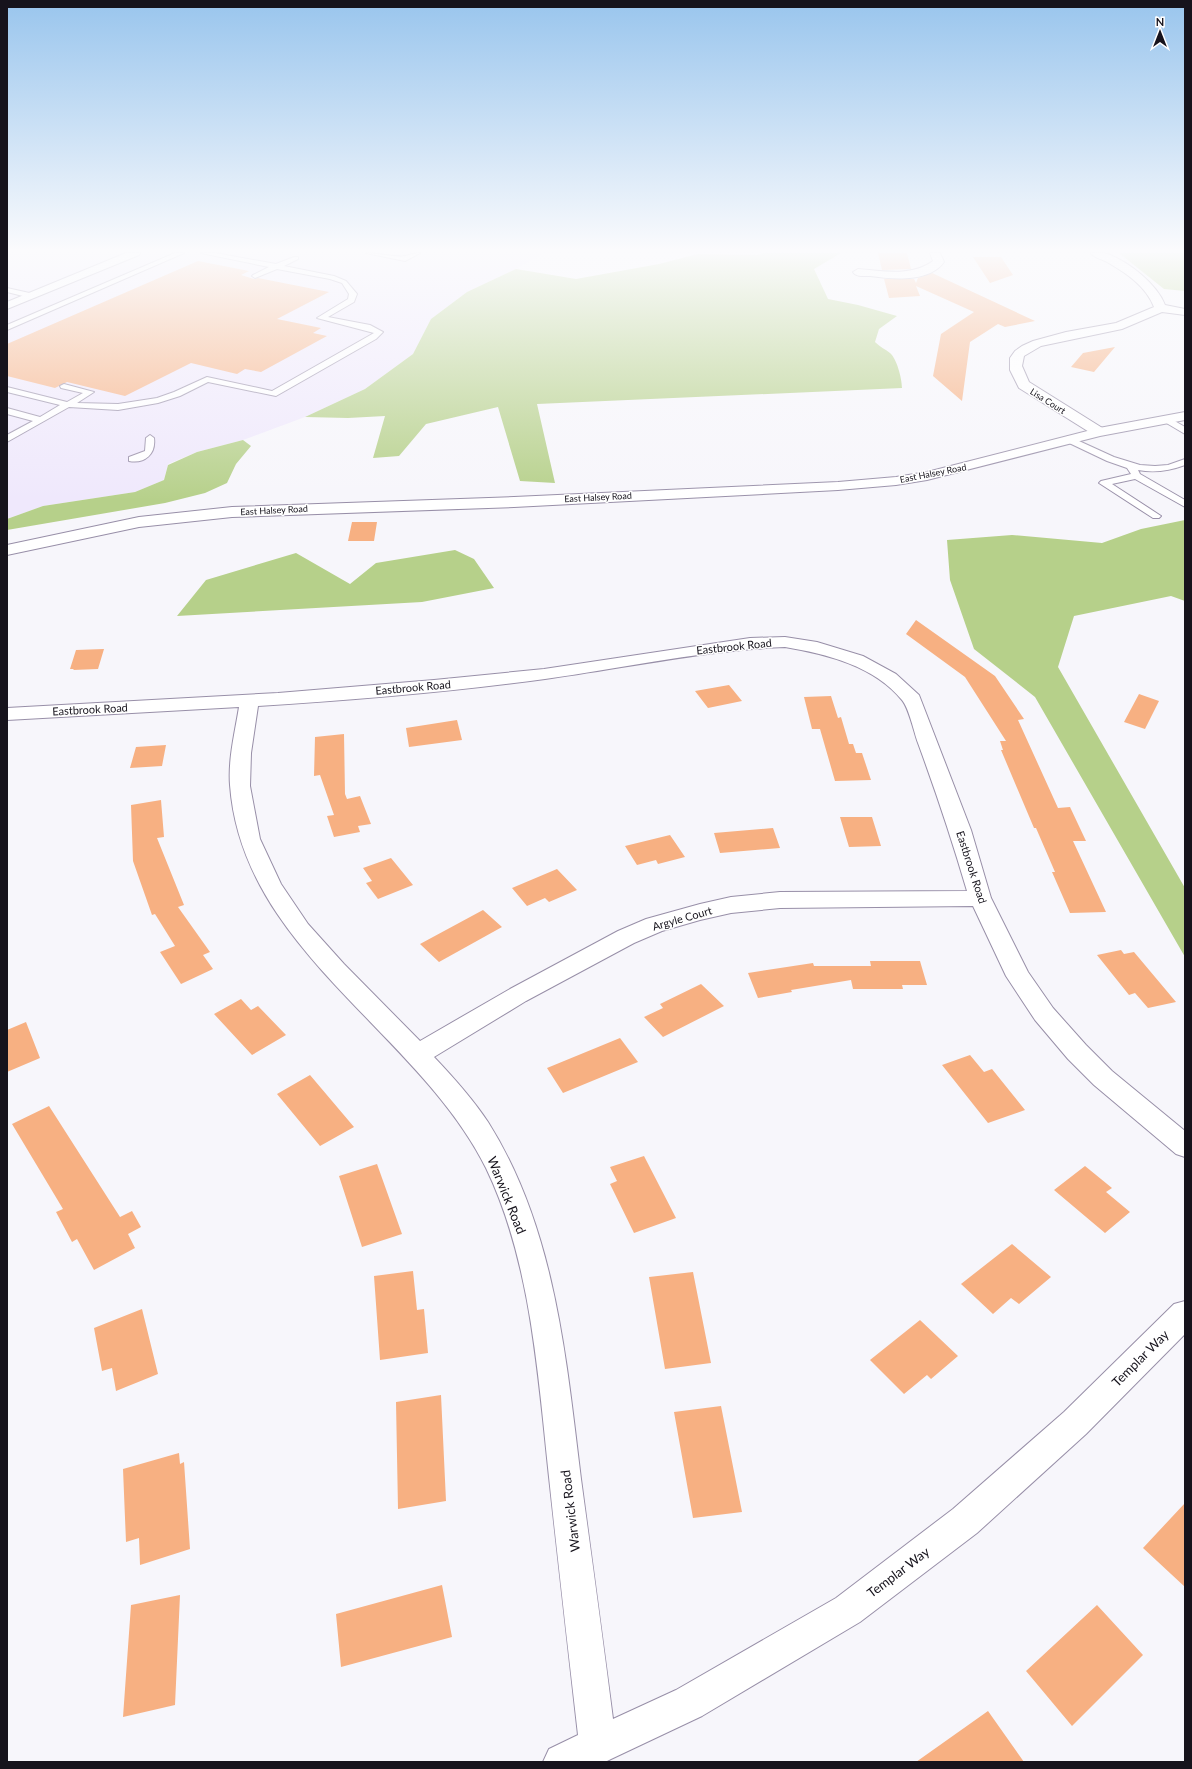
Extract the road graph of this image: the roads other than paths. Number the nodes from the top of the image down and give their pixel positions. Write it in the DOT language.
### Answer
graph roads {
  1 [pos="375,336"];
  2 [pos="1071,336"];
  3 [pos="64,386"];
  4 [pos="7,389"];
  5 [pos="68,405"];
  6 [pos="7,411"];
  7 [pos="1185,416"];
  8 [pos="1166,419"];
  9 [pos="41,420"];
  10 [pos="1185,431"];
  11 [pos="1099,432"];
  12 [pos="150,438"];
  13 [pos="7,439"];
  14 [pos="1068,439"];
  15 [pos="132,459"];
  16 [pos="1185,462"];
  17 [pos="1131,466"];
  18 [pos="1136,476"];
  19 [pos="1185,504"];
  20 [pos="1156,516"];
  21 [pos="7,550"];
  22 [pos="250,700"];
  23 [pos="7,714"];
  24 [pos="980,898"];
  25 [pos="417,1055"];
  26 [pos="1185,1146"];
  27 [pos="1185,1314"];
  28 [pos="598,1746"];
  29 [pos="562,1762"];
  1 -- 5 [label="lane"];
  2 -- 11 [label="street, Lisa Court"];
  3 -- 5 [label="lane"];
  4 -- 5 [label="lane"];
  5 -- 9 [label="lane"];
  6 -- 9 [label="lane"];
  7 -- 8 [label="street, East Halsey Road"];
  8 -- 10 [label="lane"];
  8 -- 11 [label="street, East Halsey Road"];
  9 -- 13 [label="lane"];
  11 -- 14 [label="street, East Halsey Road"];
  12 -- 15 [label="lane"];
  14 -- 17 [label="lane"];
  14 -- 21 [label="street, East Halsey Road"];
  16 -- 17 [label="lane"];
  17 -- 18 [label="lane"];
  18 -- 19 [label="lane"];
  18 -- 20 [label="lane"];
  22 -- 23 [label="street, Eastbrook Road"];
  22 -- 24 [label="street, Eastbrook Road"];
  22 -- 25 [label="street, Warwick Road"];
  24 -- 25 [label="street, Argyle Court"];
  24 -- 26 [label="street, Eastbrook Road"];
  25 -- 28 [label="street, Warwick Road"];
  27 -- 28 [label="street, Templar Way"];
  28 -- 29 [label="street, Templar Way"];
}
